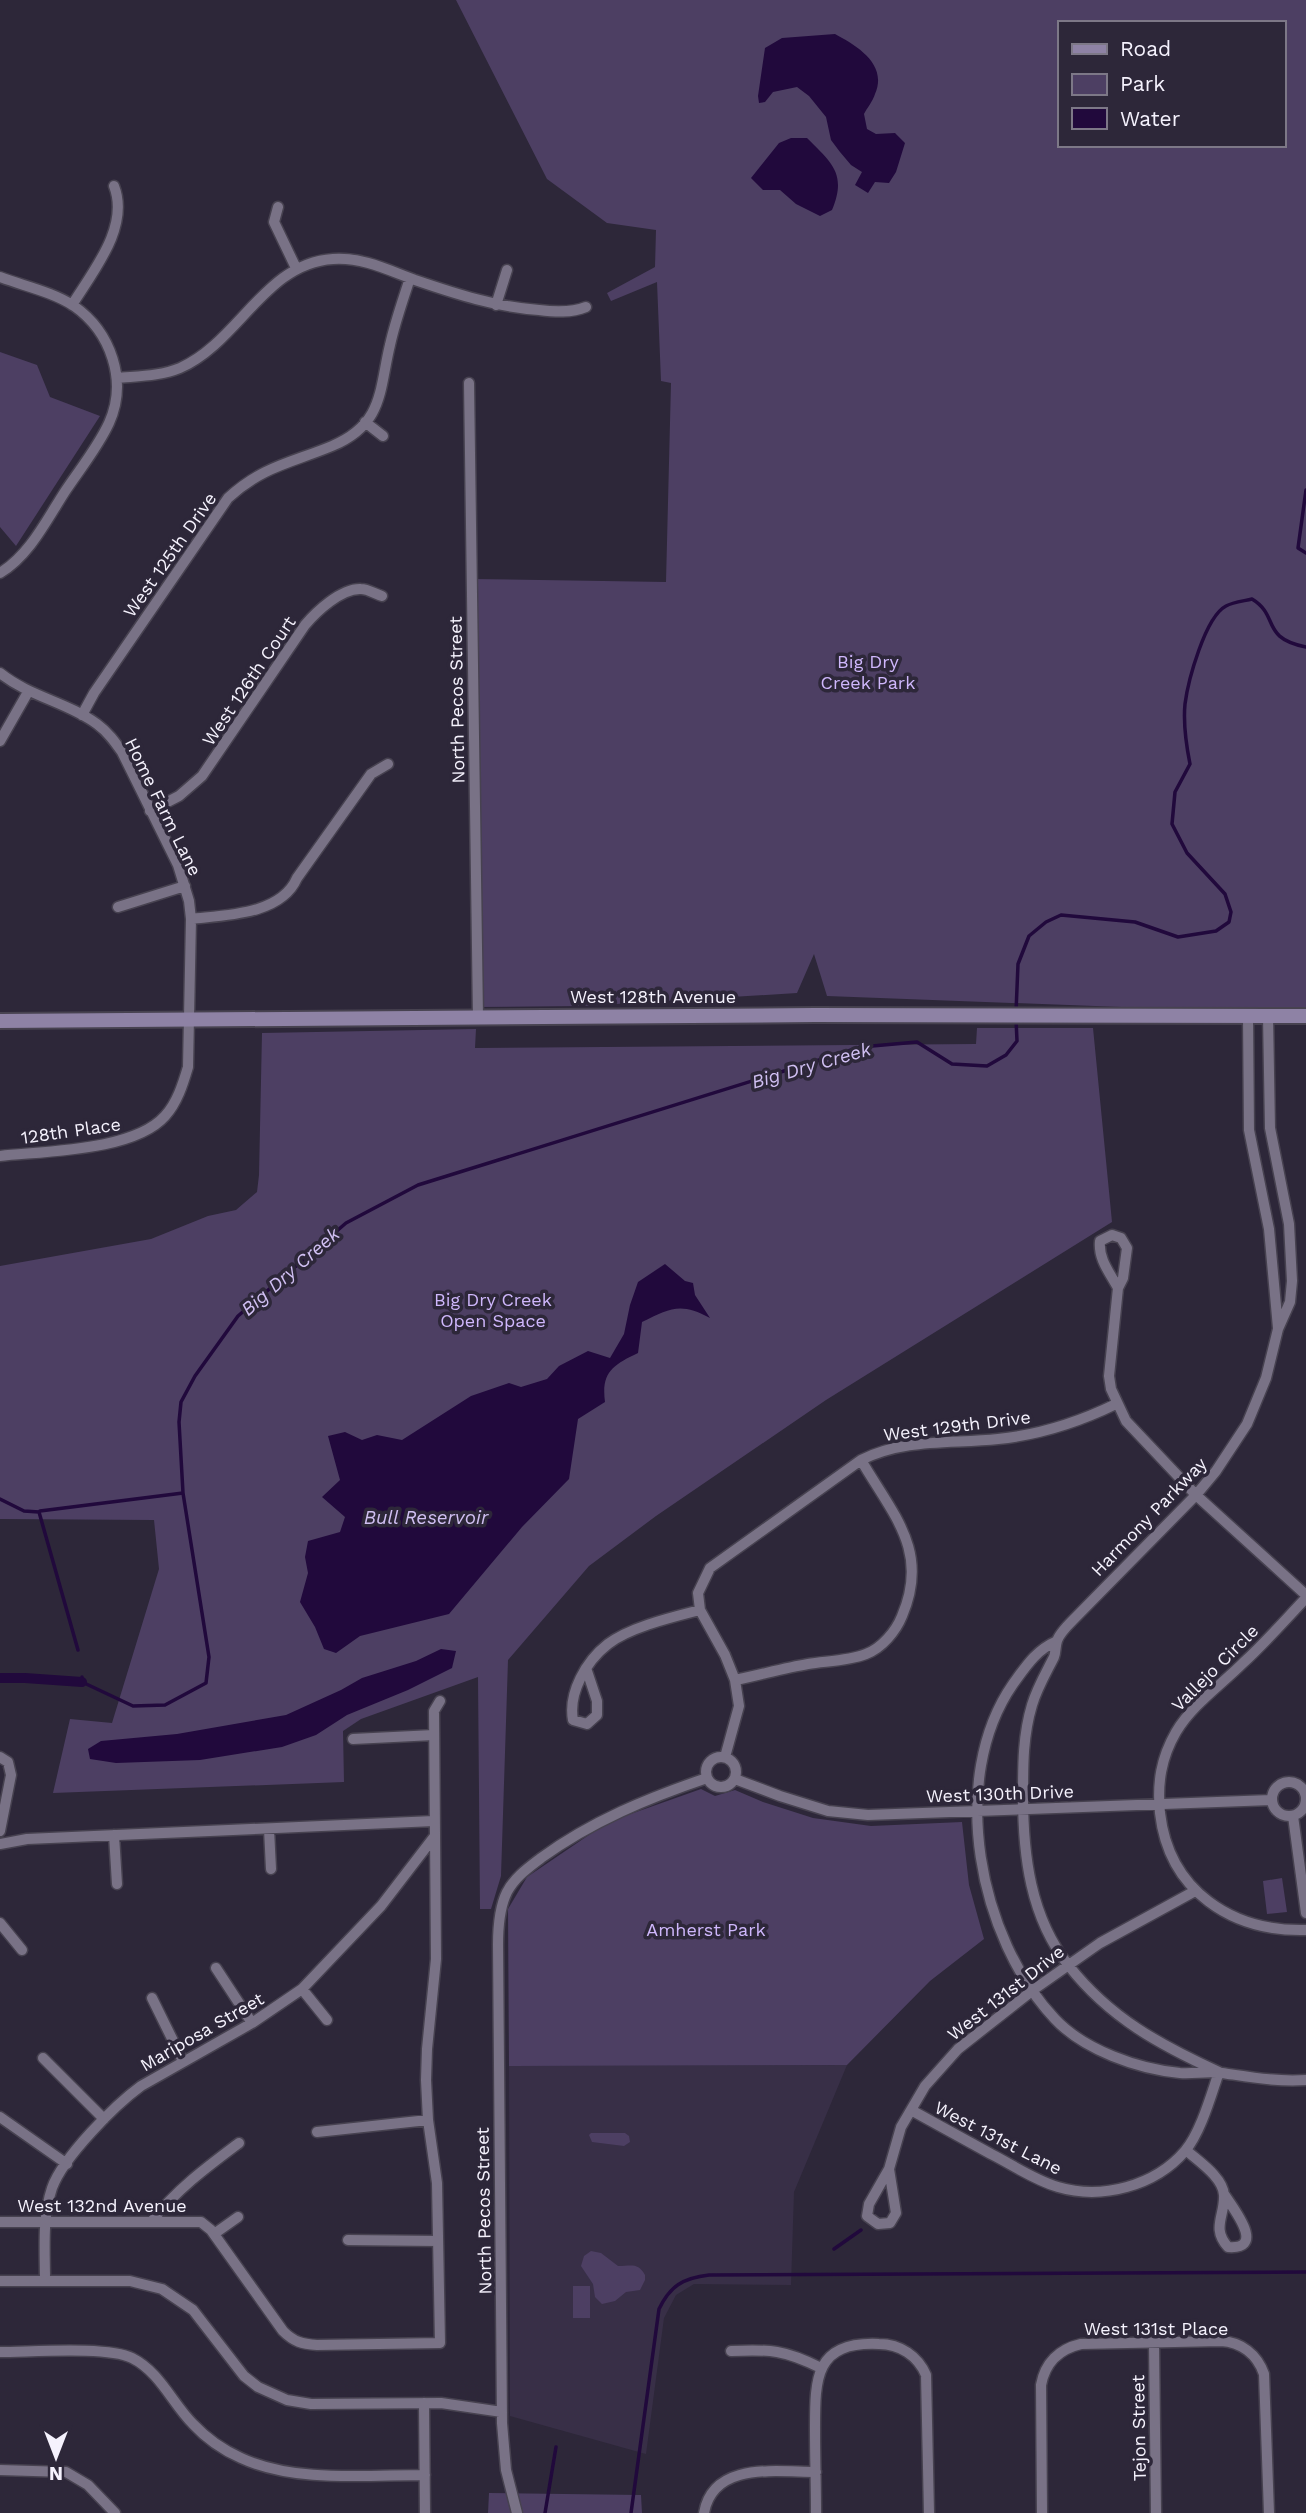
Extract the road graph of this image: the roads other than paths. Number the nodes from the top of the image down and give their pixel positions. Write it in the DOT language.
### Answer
graph roads {
  1 [pos="114,186"];
  2 [pos="278,207"];
  3 [pos="296,268"];
  4 [pos="507,270"];
  5 [pos="0,277"];
  6 [pos="410,278"];
  7 [pos="72,305"];
  8 [pos="496,305"];
  9 [pos="586,307"];
  10 [pos="117,378"];
  11 [pos="469,383"];
  12 [pos="365,422"];
  13 [pos="383,436"];
  14 [pos="0,573"];
  15 [pos="382,596"];
  16 [pos="0,673"];
  17 [pos="28,692"];
  18 [pos="82,715"];
  19 [pos="0,741"];
  20 [pos="388,764"];
  21 [pos="150,811"];
  22 [pos="185,886"];
  23 [pos="118,907"];
  24 [pos="191,919"];
  25 [pos="1248,1016"];
  26 [pos="1268,1016"];
  27 [pos="1306,1016"];
  28 [pos="478,1018"];
  29 [pos="190,1020"];
  30 [pos="0,1021"];
  31 [pos="1271,1137"];
  32 [pos="1251,1138"];
  33 [pos="0,1156"];
  34 [pos="1118,1288"];
  35 [pos="1278,1329"];
  36 [pos="1116,1404"];
  37 [pos="862,1460"];
  38 [pos="1196,1495"];
  39 [pos="1306,1597"];
  40 [pos="700,1610"];
  41 [pos="1057,1640"];
  42 [pos="586,1668"];
  43 [pos="736,1680"];
  44 [pos="440,1701"];
  45 [pos="434,1735"];
  46 [pos="353,1739"];
  47 [pos="0,1757"];
  48 [pos="725,1757"];
  49 [pos="707,1778"];
  50 [pos="735,1779"];
  51 [pos="1303,1785"];
  52 [pos="1271,1800"];
  53 [pos="1159,1805"];
  54 [pos="1023,1809"];
  55 [pos="978,1812"];
  56 [pos="1293,1816"];
  57 [pos="434,1821"];
  58 [pos="269,1829"];
  59 [pos="0,1831"];
  60 [pos="114,1835"];
  61 [pos="435,1836"];
  62 [pos="0,1844"];
  63 [pos="271,1869"];
  64 [pos="117,1885"];
  65 [pos="1195,1891"];
  66 [pos="1306,1913"];
  67 [pos="0,1923"];
  68 [pos="1306,1930"];
  69 [pos="22,1950"];
  70 [pos="1068,1964"];
  71 [pos="216,1968"];
  72 [pos="302,1989"];
  73 [pos="1033,1990"];
  74 [pos="152,1998"];
  75 [pos="327,2021"];
  76 [pos="251,2023"];
  77 [pos="43,2058"];
  78 [pos="183,2061"];
  79 [pos="1219,2072"];
  80 [pos="1306,2080"];
  81 [pos="911,2110"];
  82 [pos="0,2117"];
  83 [pos="104,2119"];
  84 [pos="428,2120"];
  85 [pos="317,2132"];
  86 [pos="239,2143"];
  87 [pos="1186,2150"];
  88 [pos="67,2164"];
  89 [pos="889,2169"];
  90 [pos="1224,2194"];
  91 [pos="238,2217"];
  92 [pos="152,2221"];
  93 [pos="0,2222"];
  94 [pos="45,2222"];
  95 [pos="214,2234"];
  96 [pos="348,2240"];
  97 [pos="437,2241"];
  98 [pos="0,2281"];
  99 [pos="45,2281"];
  100 [pos="1154,2343"];
  101 [pos="731,2351"];
  102 [pos="0,2352"];
  103 [pos="821,2368"];
  104 [pos="424,2403"];
  105 [pos="502,2412"];
  106 [pos="0,2470"];
  107 [pos="816,2472"];
  108 [pos="425,2475"];
  109 [pos="115,2513"];
  110 [pos="425,2513"];
  111 [pos="517,2513"];
  112 [pos="704,2513"];
  113 [pos="816,2513"];
  114 [pos="929,2513"];
  115 [pos="1042,2513"];
  116 [pos="1156,2513"];
  117 [pos="1269,2513"];
  1 -- 7 [label="street"];
  2 -- 3 [label="street"];
  3 -- 6 [label="street"];
  3 -- 10 [label="street"];
  4 -- 8 [label="street"];
  5 -- 7 [label="street"];
  6 -- 8 [label="street"];
  6 -- 12 [label="street, West 125th Drive"];
  7 -- 10 [label="street"];
  8 -- 9 [label="street"];
  10 -- 14 [label="street"];
  11 -- 28 [label="street, North Pecos Street"];
  12 -- 13 [label="street"];
  12 -- 18 [label="street, West 125th Drive"];
  15 -- 21 [label="street, West 126th Court"];
  16 -- 17 [label="street, Home Farm Lane"];
  17 -- 18 [label="street, Home Farm Lane"];
  17 -- 19 [label="street"];
  18 -- 21 [label="street, Home Farm Lane"];
  20 -- 24 [label="street"];
  21 -- 22 [label="street, Home Farm Lane"];
  22 -- 23 [label="street"];
  22 -- 24 [label="street, Home Farm Lane"];
  24 -- 29 [label="street, Home Farm Lane"];
  25 -- 26 [label="main road, West 128th Avenue"];
  25 -- 28 [label="main road, West 128th Avenue"];
  25 -- 32 [label="street, Harmony Parkway"];
  26 -- 27 [label="main road, West 128th Avenue"];
  26 -- 31 [label="street, Harmony Parkway"];
  28 -- 29 [label="main road, West 128th Avenue"];
  29 -- 30 [label="main road, West 128th Avenue"];
  29 -- 33 [label="street, 128th Place"];
  31 -- 32 [label="street"];
  31 -- 35 [label="street, Harmony Parkway"];
  32 -- 35 [label="street, Harmony Parkway"];
  34 -- 34 [label="street"];
  34 -- 36 [label="street"];
  35 -- 38 [label="street, Harmony Parkway"];
  36 -- 37 [label="street, West 129th Drive"];
  36 -- 38 [label="street"];
  37 -- 40 [label="street, West 129th Drive"];
  37 -- 43 [label="street"];
  38 -- 39 [label="street"];
  38 -- 41 [label="street, Harmony Parkway"];
  39 -- 53 [label="street, Vallejo Circle"];
  40 -- 42 [label="street"];
  40 -- 43 [label="street"];
  41 -- 54 [label="street, Harmony Parkway"];
  41 -- 55 [label="street, Harmony Parkway"];
  42 -- 42 [label="street"];
  43 -- 48 [label="street"];
  44 -- 45 [label="street"];
  45 -- 46 [label="street"];
  45 -- 57 [label="street"];
  47 -- 59 [label="street"];
  48 -- 49 [label="street"];
  48 -- 50 [label="street"];
  49 -- 50 [label="street"];
  49 -- 105 [label="street, North Pecos Street"];
  50 -- 55 [label="street, West 130th Drive"];
  51 -- 52 [label="street"];
  51 -- 56 [label="street"];
  52 -- 53 [label="street, West 130th Drive"];
  52 -- 56 [label="street"];
  53 -- 54 [label="street, West 130th Drive"];
  53 -- 65 [label="street, Vallejo Circle"];
  54 -- 55 [label="street, West 130th Drive"];
  54 -- 70 [label="street, Harmony Parkway"];
  55 -- 73 [label="street, Harmony Parkway"];
  56 -- 66 [label="street"];
  57 -- 58 [label="street"];
  57 -- 61 [label="street"];
  58 -- 60 [label="street"];
  58 -- 63 [label="street"];
  60 -- 62 [label="street"];
  60 -- 64 [label="street"];
  61 -- 72 [label="street, Mariposa Street"];
  61 -- 84 [label="street"];
  65 -- 68 [label="street, Vallejo Circle"];
  65 -- 70 [label="street, West 131st Drive"];
  67 -- 69 [label="street"];
  70 -- 73 [label="street, West 131st Drive"];
  70 -- 79 [label="street, Harmony Parkway"];
  71 -- 76 [label="street"];
  72 -- 75 [label="street"];
  72 -- 76 [label="street, Mariposa Street"];
  73 -- 79 [label="street, Harmony Parkway"];
  73 -- 81 [label="street, West 131st Drive"];
  74 -- 78 [label="street"];
  76 -- 78 [label="street, Mariposa Street"];
  77 -- 83 [label="street"];
  78 -- 83 [label="street, Mariposa Street"];
  79 -- 80 [label="street, Harmony Parkway"];
  79 -- 87 [label="street, West 131st Lane"];
  81 -- 87 [label="street, West 131st Lane"];
  81 -- 89 [label="street, West 131st Drive"];
  82 -- 88 [label="street"];
  83 -- 88 [label="street, Mariposa Street"];
  84 -- 85 [label="street"];
  84 -- 97 [label="street"];
  86 -- 92 [label="street"];
  87 -- 90 [label="street"];
  88 -- 94 [label="street, Mariposa Street"];
  89 -- 89 [label="street, West 131st Drive"];
  90 -- 90 [label="street"];
  91 -- 95 [label="street"];
  92 -- 94 [label="street, West 132nd Avenue"];
  92 -- 95 [label="street, West 132nd Avenue"];
  93 -- 94 [label="street, West 132nd Avenue"];
  94 -- 99 [label="street, Mariposa Street"];
  95 -- 97 [label="street"];
  96 -- 97 [label="street"];
  98 -- 99 [label="street"];
  99 -- 104 [label="street"];
  100 -- 115 [label="street, West 131st Place"];
  100 -- 116 [label="street, Tejon Street"];
  100 -- 117 [label="street, West 131st Place"];
  101 -- 103 [label="street"];
  102 -- 108 [label="street"];
  103 -- 107 [label="street"];
  103 -- 114 [label="street"];
  104 -- 105 [label="street"];
  104 -- 108 [label="street"];
  105 -- 111 [label="street, North Pecos Street"];
  106 -- 109 [label="street"];
  107 -- 112 [label="street"];
  107 -- 113 [label="street"];
  108 -- 110 [label="street"];
}
